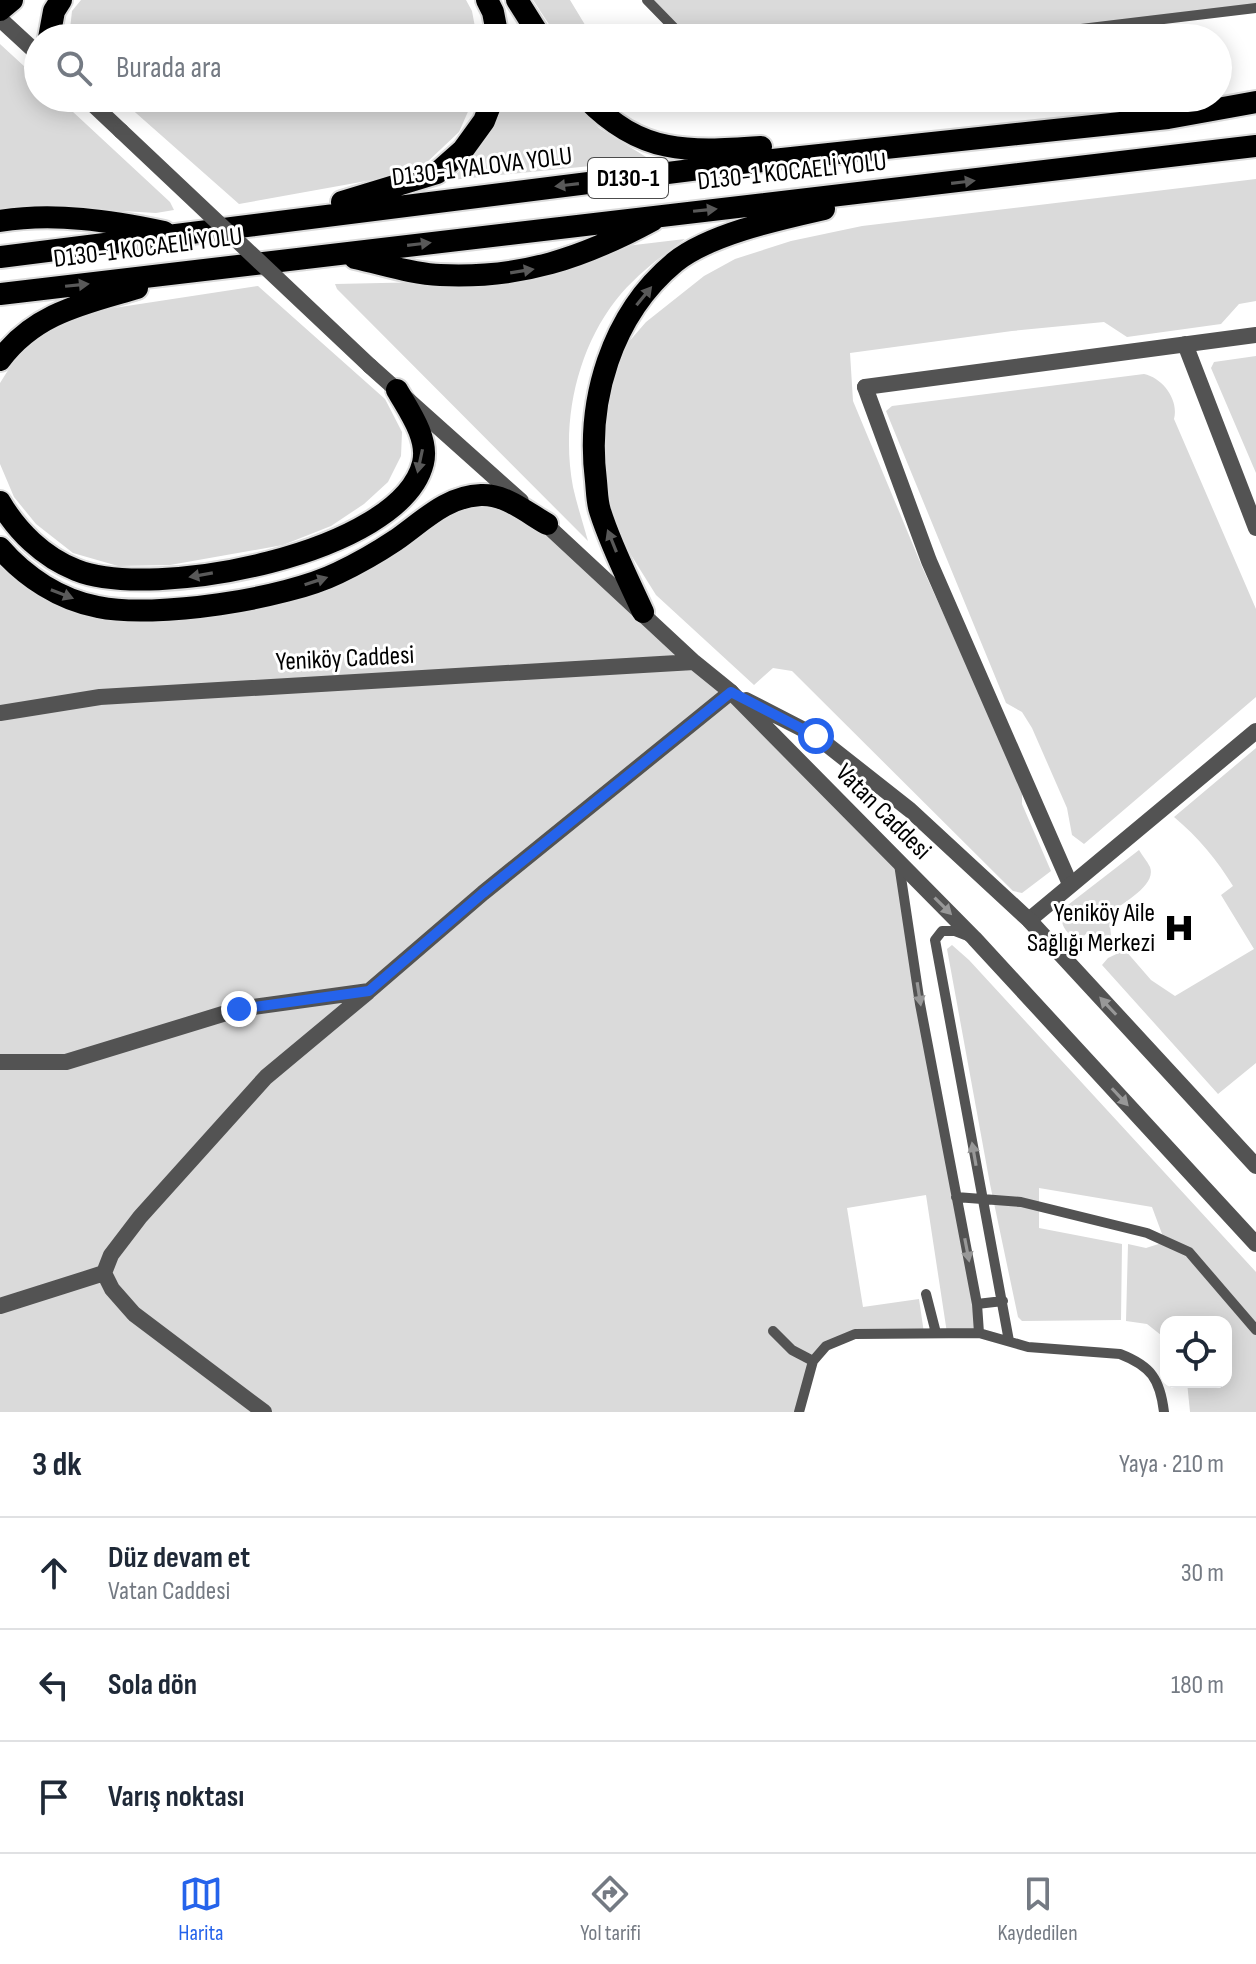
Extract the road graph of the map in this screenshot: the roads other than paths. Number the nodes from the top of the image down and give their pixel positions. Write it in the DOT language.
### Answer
graph roads {
  1 [pos="12,0"];
  2 [pos="61,0"];
  3 [pos="487,0"];
  4 [pos="517,0"];
  5 [pos="647,0"];
  6 [pos="1256,8"];
  7 [pos="0,10"];
  8 [pos="0,19"];
  9 [pos="52,24"];
  10 [pos="495,24"];
  11 [pos="532,24"];
  12 [pos="670,24"];
  13 [pos="1123,24"];
  14 [pos="24,41"];
  15 [pos="1256,100"];
  16 [pos="1232,102"];
  17 [pos="1232,105"];
  18 [pos="101,112"];
  19 [pos="488,112"];
  20 [pos="600,112"];
  21 [pos="1132,112"];
  22 [pos="1197,112"];
  23 [pos="1256,146"];
  24 [pos="920,187"];
  25 [pos="664,214"];
  26 [pos="283,220"];
  27 [pos="0,221"];
  28 [pos="177,235"];
  29 [pos="335,254"];
  30 [pos="0,257"];
  31 [pos="192,272"];
  32 [pos="0,294"];
  33 [pos="1256,335"];
  34 [pos="1185,344"];
  35 [pos="0,360"];
  36 [pos="397,390"];
  37 [pos="1250,497"];
  38 [pos="0,502"];
  39 [pos="547,524"];
  40 [pos="1256,528"];
  41 [pos="0,548"];
  42 [pos="643,612"];
  43 [pos="694,662"];
  44 [pos="731,692"];
  45 [pos="0,713"];
  46 [pos="1256,731"];
  47 [pos="899,862"];
  48 [pos="1070,884"];
  49 [pos="1029,920"];
  50 [pos="974,938"];
  51 [pos="369,991"];
  52 [pos="0,1062"];
  53 [pos="1256,1166"];
  54 [pos="956,1197"];
  55 [pos="982,1198"];
  56 [pos="1256,1244"];
  57 [pos="104,1273"];
  58 [pos="926,1294"];
  59 [pos="1003,1301"];
  60 [pos="977,1304"];
  61 [pos="0,1306"];
  62 [pos="1256,1330"];
  63 [pos="773,1331"];
  64 [pos="936,1333"];
  65 [pos="979,1333"];
  66 [pos="1009,1341"];
  67 [pos="813,1361"];
  68 [pos="264,1412"];
  69 [pos="799,1412"];
  70 [pos="1164,1412"];
  1 -- 7 [label="highway"];
  2 -- 9 [label="highway"];
  3 -- 10 [label="highway"];
  4 -- 11 [label="highway"];
  5 -- 12 [label="lane"];
  6 -- 13 [label="lane"];
  8 -- 14 [label="street"];
  15 -- 16 [label="highway"];
  15 -- 17 [label="highway, D130-1 YALOVA YOLU / D130-1, one-way"];
  18 -- 36 [label="street, bridge"];
  19 -- 26 [label="highway"];
  20 -- 21 [label="highway"];
  22 -- 26 [label="highway, D130-1 YALOVA YOLU / D130-1, one-way"];
  24 -- 23 [label="highway, D130-1 KOCAELİ YOLU / D130-1, one-way"];
  25 -- 24 [label="highway, D130-1 KOCAELİ YOLU / D130-1, one-way"];
  42 -- 24 [label="highway, one-way"];
  29 -- 25 [label="highway, D130-1 KOCAELİ YOLU / D130-1, one-way"];
  29 -- 25 [label="highway, one-way"];
  26 -- 28 [label="highway, D130-1 YALOVA YOLU / D130-1"];
  27 -- 28 [label="highway"];
  28 -- 30 [label="highway, D130-1 YALOVA YOLU / D130-1"];
  29 -- 31 [label="highway, D130-1 KOCAELİ YOLU / D130-1"];
  32 -- 31 [label="highway, D130-1 KOCAELİ YOLU / D130-1, one-way"];
  31 -- 35 [label="highway"];
  33 -- 34 [label="street"];
  34 -- 37 [label="street"];
  34 -- 48 [label="street"];
  36 -- 38 [label="highway, one-way"];
  36 -- 39 [label="street"];
  37 -- 40 [label="street"];
  41 -- 39 [label="highway, one-way"];
  39 -- 42 [label="street"];
  42 -- 43 [label="street"];
  43 -- 44 [label="street"];
  43 -- 45 [label="street, Yeniköy Caddesi"];
  44 -- 47 [label="street, Vatan Caddesi"];
  44 -- 49 [label="street, Vatan Caddesi"];
  44 -- 51 [label="street"];
  46 -- 48 [label="street"];
  47 -- 50 [label="street, Vatan Caddesi, one-way"];
  47 -- 54 [label="lane, one-way"];
  48 -- 49 [label="street"];
  53 -- 49 [label="street, Vatan Caddesi, one-way"];
  55 -- 50 [label="lane, one-way"];
  50 -- 56 [label="street, Vatan Caddesi, one-way"];
  51 -- 52 [label="street"];
  51 -- 57 [label="street"];
  54 -- 55 [label="lane"];
  54 -- 60 [label="lane, one-way"];
  55 -- 59 [label="lane"];
  55 -- 62 [label="lane"];
  57 -- 61 [label="street"];
  57 -- 68 [label="street"];
  58 -- 64 [label="lane"];
  59 -- 60 [label="lane"];
  59 -- 66 [label="lane"];
  60 -- 65 [label="lane"];
  63 -- 67 [label="lane"];
  64 -- 65 [label="lane"];
  64 -- 67 [label="lane"];
  65 -- 66 [label="lane"];
  66 -- 70 [label="lane"];
  67 -- 69 [label="lane"];
}
